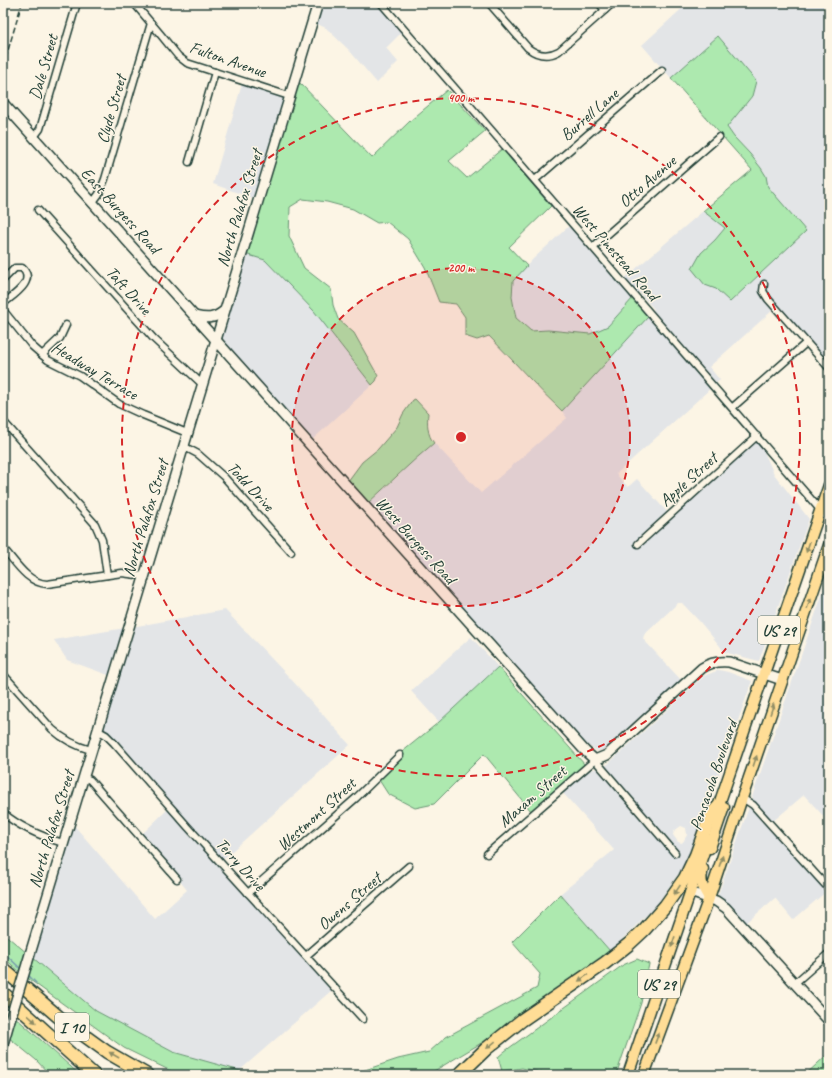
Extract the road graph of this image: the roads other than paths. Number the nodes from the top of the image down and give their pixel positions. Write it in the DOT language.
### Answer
graph roads {
  1 [pos="77,3"];
  2 [pos="134,3"];
  3 [pos="318,3"];
  4 [pos="382,3"];
  5 [pos="489,3"];
  6 [pos="599,3"];
  7 [pos="613,3"];
  8 [pos="605,10"];
  9 [pos="151,23"];
  10 [pos="662,70"];
  11 [pos="215,72"];
  12 [pos="289,96"];
  13 [pos="3,103"];
  14 [pos="34,137"];
  15 [pos="719,137"];
  16 [pos="189,162"];
  17 [pos="535,180"];
  18 [pos="93,202"];
  19 [pos="38,210"];
  20 [pos="593,247"];
  21 [pos="3,280"];
  22 [pos="764,284"];
  23 [pos="3,304"];
  24 [pos="3,310"];
  25 [pos="224,311"];
  26 [pos="195,316"];
  27 [pos="66,325"];
  28 [pos="216,339"];
  29 [pos="806,343"];
  30 [pos="42,355"];
  31 [pos="829,368"];
  32 [pos="202,384"];
  33 [pos="733,407"];
  34 [pos="3,421"];
  35 [pos="187,433"];
  36 [pos="757,436"];
  37 [pos="183,446"];
  38 [pos="829,485"];
  39 [pos="821,510"];
  40 [pos="829,520"];
  41 [pos="638,544"];
  42 [pos="829,545"];
  43 [pos="3,548"];
  44 [pos="291,552"];
  45 [pos="108,575"];
  46 [pos="144,576"];
  47 [pos="3,674"];
  48 [pos="764,674"];
  49 [pos="782,680"];
  50 [pos="97,730"];
  51 [pos="91,750"];
  52 [pos="400,756"];
  53 [pos="595,760"];
  54 [pos="83,777"];
  55 [pos="742,798"];
  56 [pos="721,807"];
  57 [pos="3,812"];
  58 [pos="737,813"];
  59 [pos="63,842"];
  60 [pos="675,853"];
  61 [pos="487,854"];
  62 [pos="410,866"];
  63 [pos="176,879"];
  64 [pos="829,888"];
  65 [pos="690,892"];
  66 [pos="248,893"];
  67 [pos="709,898"];
  68 [pos="829,953"];
  69 [pos="306,956"];
  70 [pos="3,969"];
  71 [pos="795,984"];
  72 [pos="3,993"];
  73 [pos="363,1019"];
  74 [pos="829,1021"];
  75 [pos="3,1044"];
  76 [pos="94,1075"];
  77 [pos="147,1075"];
  78 [pos="459,1075"];
  79 [pos="628,1075"];
  80 [pos="644,1075"];
  1 -- 14 [label="street, Dale Street"];
  2 -- 9 [label="street, Fulton Avenue"];
  3 -- 12 [label="main road, North Palafox Street"];
  4 -- 17 [label="street, West Pinestead Road"];
  5 -- 8 [label="street"];
  6 -- 8 [label="street"];
  7 -- 8 [label="street"];
  9 -- 11 [label="street, Fulton Avenue"];
  9 -- 18 [label="street, Clyde Street"];
  10 -- 17 [label="street, Burrell Lane"];
  11 -- 12 [label="street, Fulton Avenue"];
  11 -- 16 [label="street"];
  12 -- 25 [label="main road, North Palafox Street"];
  13 -- 14 [label="main road, East Burgess Road"];
  14 -- 18 [label="main road, East Burgess Road"];
  15 -- 20 [label="street, Otto Avenue"];
  17 -- 20 [label="street, West Pinestead Road"];
  18 -- 26 [label="main road, East Burgess Road"];
  19 -- 32 [label="street, Taft Drive"];
  20 -- 33 [label="street, West Pinestead Road"];
  21 -- 23 [label="street"];
  22 -- 29 [label="street"];
  24 -- 30 [label="street, Headway Terrace"];
  25 -- 26 [label="main road"];
  25 -- 28 [label="main road, North Palafox Street"];
  26 -- 28 [label="main road, East Burgess Road"];
  27 -- 30 [label="street"];
  28 -- 32 [label="main road, North Palafox Street"];
  28 -- 53 [label="main road, West Burgess Road"];
  29 -- 31 [label="street"];
  29 -- 33 [label="street"];
  30 -- 35 [label="street, Headway Terrace"];
  32 -- 35 [label="main road, North Palafox Street"];
  33 -- 36 [label="street, West Pinestead Road"];
  34 -- 45 [label="street"];
  35 -- 37 [label="main road, North Palafox Street"];
  36 -- 39 [label="street, West Pinestead Road"];
  36 -- 41 [label="street, Apple Street"];
  37 -- 44 [label="street, Todd Drive"];
  37 -- 46 [label="main road, North Palafox Street"];
  38 -- 39 [label="main road, Pensacola Boulevard / US 29"];
  39 -- 40 [label="street, West Pinestead Road"];
  39 -- 48 [label="main road, Pensacola Boulevard / US 29, one-way"];
  49 -- 42 [label="main road, Pensacola Boulevard / US 29, one-way"];
  43 -- 45 [label="street"];
  45 -- 46 [label="street"];
  46 -- 50 [label="main road, North Palafox Street"];
  47 -- 51 [label="street"];
  48 -- 49 [label="main road"];
  48 -- 53 [label="main road"];
  48 -- 56 [label="main road, Pensacola Boulevard / US 29"];
  55 -- 49 [label="main road, Pensacola Boulevard / US 29, one-way"];
  50 -- 51 [label="main road, North Palafox Street"];
  50 -- 66 [label="street, Terry Drive"];
  51 -- 54 [label="main road, North Palafox Street"];
  52 -- 66 [label="street, Westmont Street"];
  53 -- 60 [label="street, West Burgess Road"];
  53 -- 61 [label="street, Maxam Street"];
  54 -- 59 [label="main road, North Palafox Street"];
  54 -- 63 [label="street"];
  55 -- 58 [label="main road, Pensacola Boulevard / US 29"];
  55 -- 64 [label="street"];
  56 -- 58 [label="main road"];
  56 -- 65 [label="main road, Pensacola Boulevard / US 29"];
  56 -- 67 [label="main road"];
  56 -- 78 [label="highway, one-way"];
  57 -- 59 [label="street"];
  67 -- 58 [label="main road, Pensacola Boulevard / US 29, one-way"];
  59 -- 75 [label="main road, North Palafox Street, bridge"];
  62 -- 69 [label="street, Owens Street"];
  65 -- 67 [label="main road"];
  65 -- 79 [label="main road, Pensacola Boulevard / US 29, one-way"];
  66 -- 69 [label="street, Terry Drive"];
  67 -- 71 [label="main road"];
  80 -- 67 [label="main road, Pensacola Boulevard / US 29, one-way"];
  68 -- 71 [label="street"];
  69 -- 73 [label="street, Terry Drive"];
  77 -- 70 [label="highway, I 10, one-way"];
  71 -- 74 [label="main road"];
  72 -- 76 [label="highway, I 10, one-way"];
}
